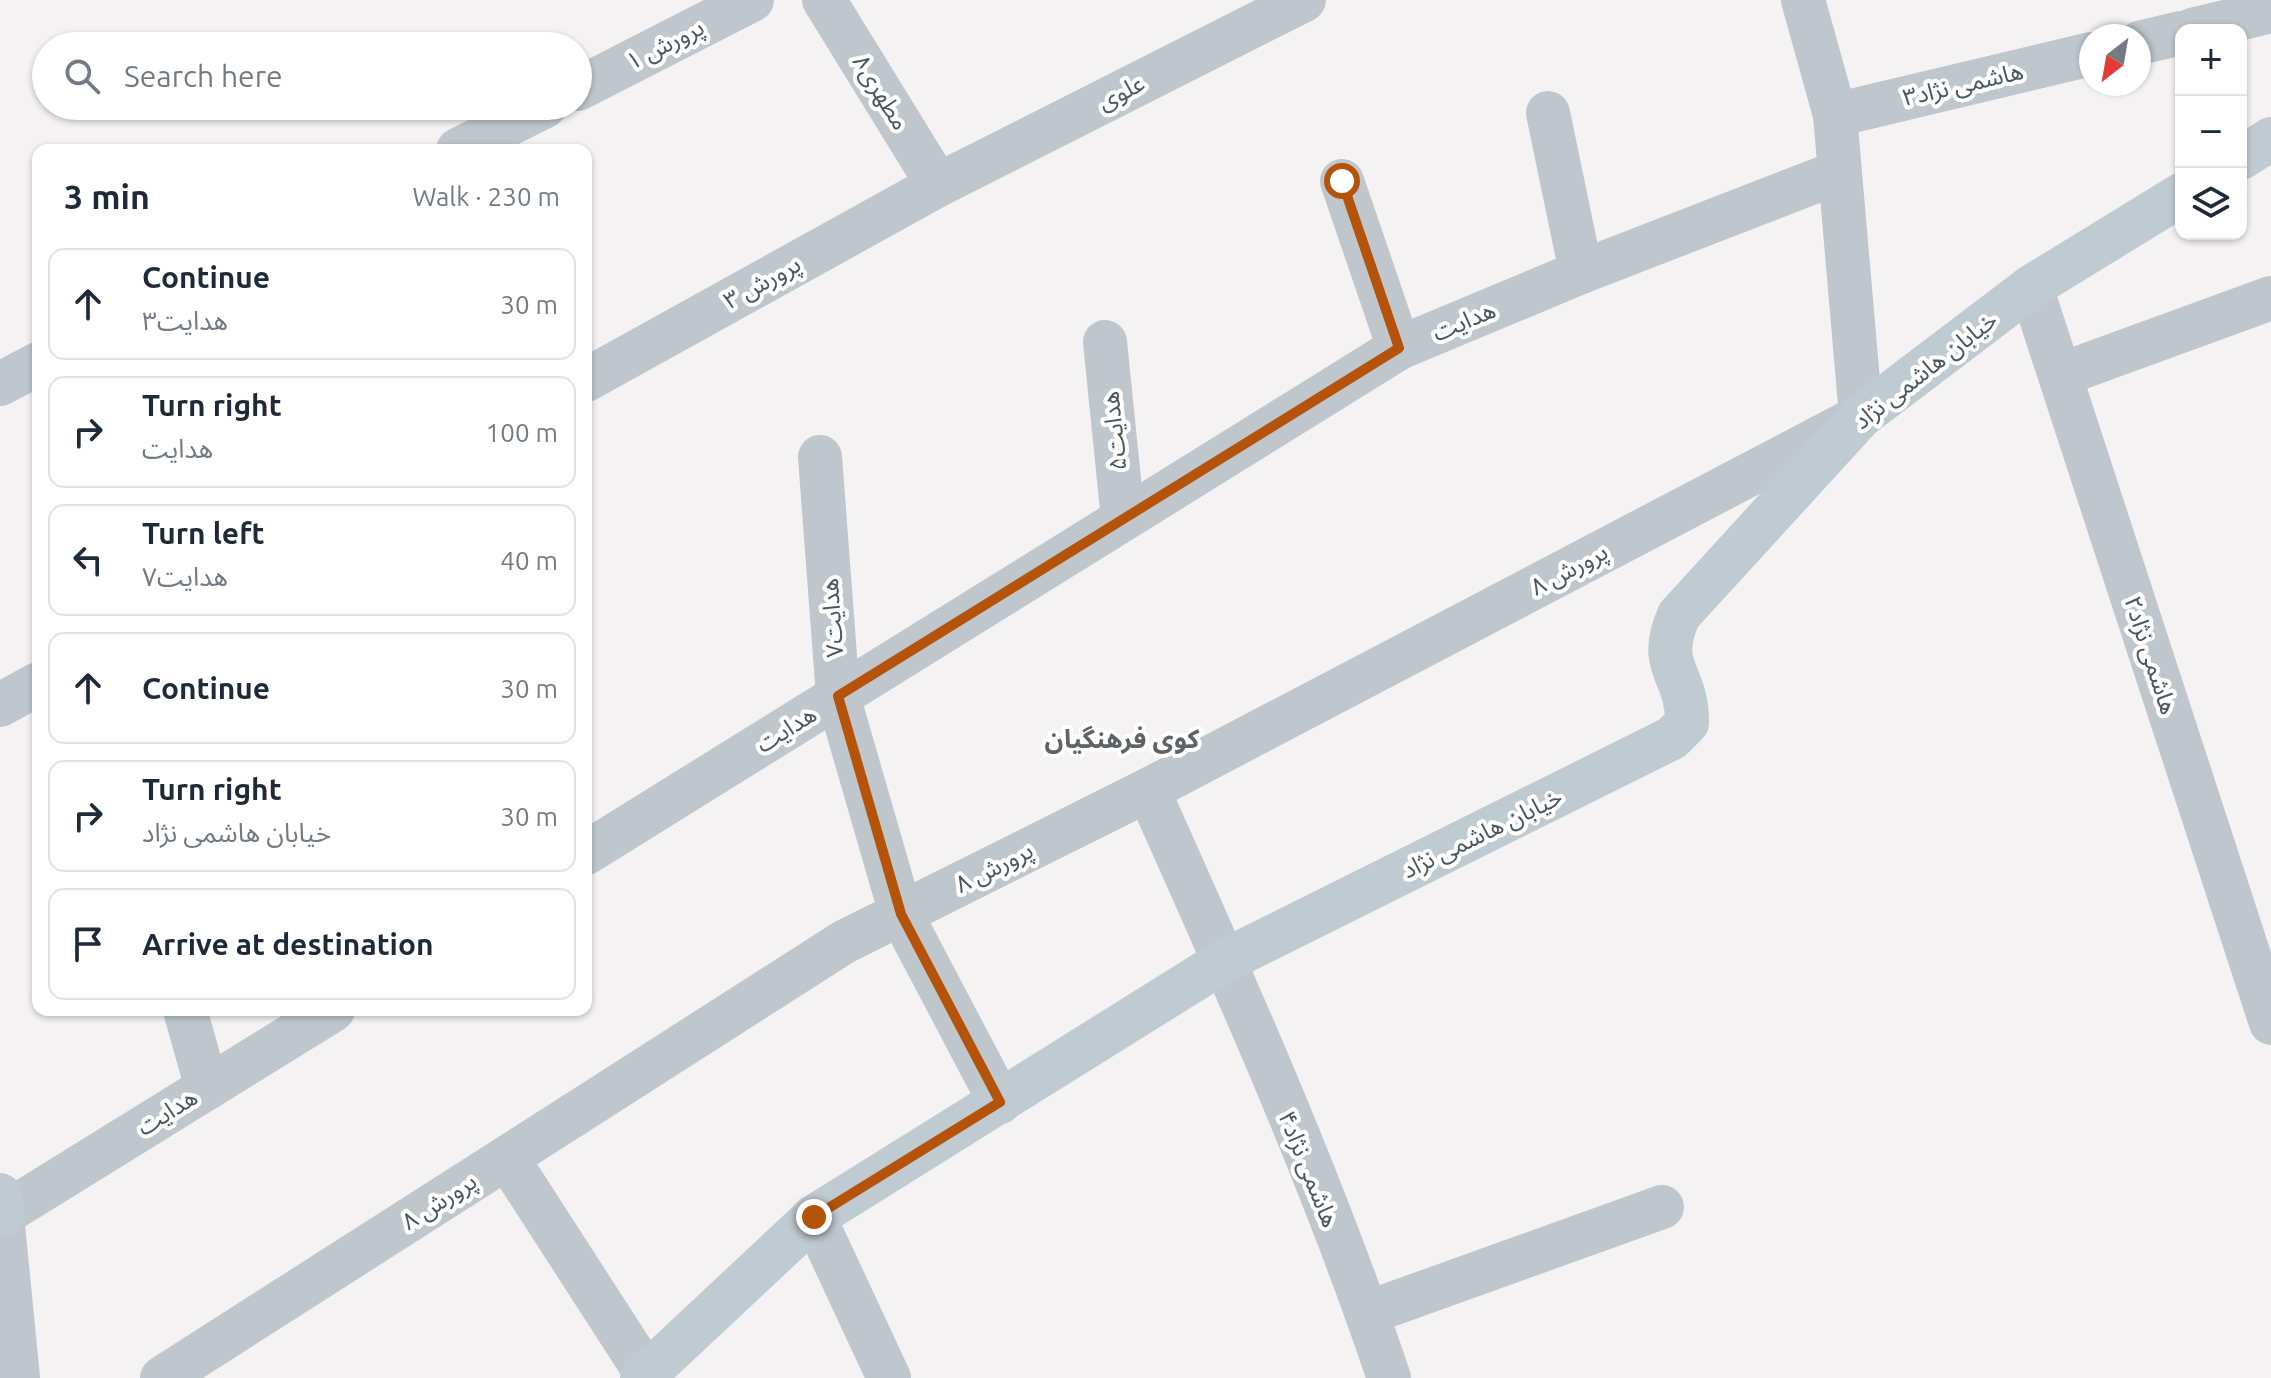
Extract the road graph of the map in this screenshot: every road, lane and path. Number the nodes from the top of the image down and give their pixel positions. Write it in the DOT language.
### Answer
graph roads {
  1 [pos="752,0"];
  2 [pos="824,0"];
  3 [pos="1304,0"];
  4 [pos="1803,0"];
  5 [pos="2271,11"];
  6 [pos="2217,24"];
  7 [pos="2175,34"];
  8 [pos="2151,40"];
  9 [pos="2079,57"];
  10 [pos="592,82"];
  11 [pos="1548,113"];
  12 [pos="1835,115"];
  13 [pos="517,120"];
  14 [pos="2271,139"];
  15 [pos="470,144"];
  16 [pos="2247,154"];
  17 [pos="1839,172"];
  18 [pos="1342,181"];
  19 [pos="938,185"];
  20 [pos="2175,199"];
  21 [pos="1581,272"];
  22 [pos="2031,287"];
  23 [pos="2271,298"];
  24 [pos="1105,342"];
  25 [pos="1399,348"];
  26 [pos="32,367"];
  27 [pos="2060,375"];
  28 [pos="592,377"];
  29 [pos="0,384"];
  30 [pos="1861,416"];
  31 [pos="820,457"];
  32 [pos="1123,519"];
  33 [pos="32,687"];
  34 [pos="838,696"];
  35 [pos="0,705"];
  36 [pos="1148,790"];
  37 [pos="592,849"];
  38 [pos="901,914"];
  39 [pos="1224,961"];
  40 [pos="187,1016"];
  41 [pos="322,1016"];
  42 [pos="2271,1023"];
  43 [pos="207,1088"];
  44 [pos="1000,1102"];
  45 [pos="507,1158"];
  46 [pos="1662,1207"];
  47 [pos="1,1209"];
  48 [pos="814,1217"];
  49 [pos="1367,1313"];
  50 [pos="222,1361"];
  51 [pos="646,1376"];
  52 [pos="18,1378"];
  53 [pos="162,1378"];
  54 [pos="889,1378"];
  55 [pos="1389,1378"];
  1 -- 10 [label="street, پرورش ۱"];
  2 -- 19 [label="street, مطهری۸"];
  3 -- 19 [label="street, علوی"];
  4 -- 12 [label="street"];
  5 -- 6 [label="street"];
  7 -- 8 [label="street"];
  9 -- 12 [label="street, هاشمی نژاد۳"];
  11 -- 21 [label="street"];
  12 -- 17 [label="street"];
  13 -- 15 [label="street"];
  14 -- 16 [label="street"];
  17 -- 21 [label="street, هدایت"];
  17 -- 30 [label="street"];
  18 -- 25 [label="street"];
  19 -- 28 [label="street, پرورش ۳"];
  20 -- 22 [label="street, خیابان هاشمی نژاد"];
  21 -- 25 [label="street, هدایت"];
  22 -- 27 [label="street, هاشمی نژاد۲"];
  22 -- 30 [label="street, خیابان هاشمی نژاد"];
  23 -- 27 [label="street"];
  24 -- 32 [label="street, هدایت۵"];
  25 -- 32 [label="street, هدایت"];
  26 -- 29 [label="street"];
  27 -- 42 [label="street, هاشمی نژاد۲"];
  30 -- 36 [label="street, پرورش ۸"];
  30 -- 39 [label="street, خیابان هاشمی نژاد"];
  31 -- 34 [label="street, هدایت۷"];
  32 -- 34 [label="street, هدایت"];
  33 -- 35 [label="street"];
  34 -- 37 [label="street, هدایت"];
  34 -- 38 [label="street, هدایت۷"];
  36 -- 38 [label="street, پرورش ۸"];
  36 -- 39 [label="street, هاشمی نژاد۴"];
  38 -- 44 [label="street, هدایت۷"];
  38 -- 45 [label="street, پرورش ۸"];
  39 -- 44 [label="street, خیابان هاشمی نژاد"];
  39 -- 49 [label="street, هاشمی نژاد۴"];
  40 -- 43 [label="street"];
  41 -- 43 [label="street, هدایت"];
  43 -- 47 [label="street, هدایت"];
  44 -- 48 [label="street, خیابان هاشمی نژاد"];
  45 -- 50 [label="street, پرورش ۸"];
  45 -- 51 [label="street"];
  46 -- 49 [label="street"];
  47 -- 52 [label="street"];
  48 -- 51 [label="street, خیابان هاشمی نژاد"];
  48 -- 54 [label="street"];
  49 -- 55 [label="street, هاشمی نژاد۴"];
  50 -- 53 [label="street, پرورش ۸"];
}
